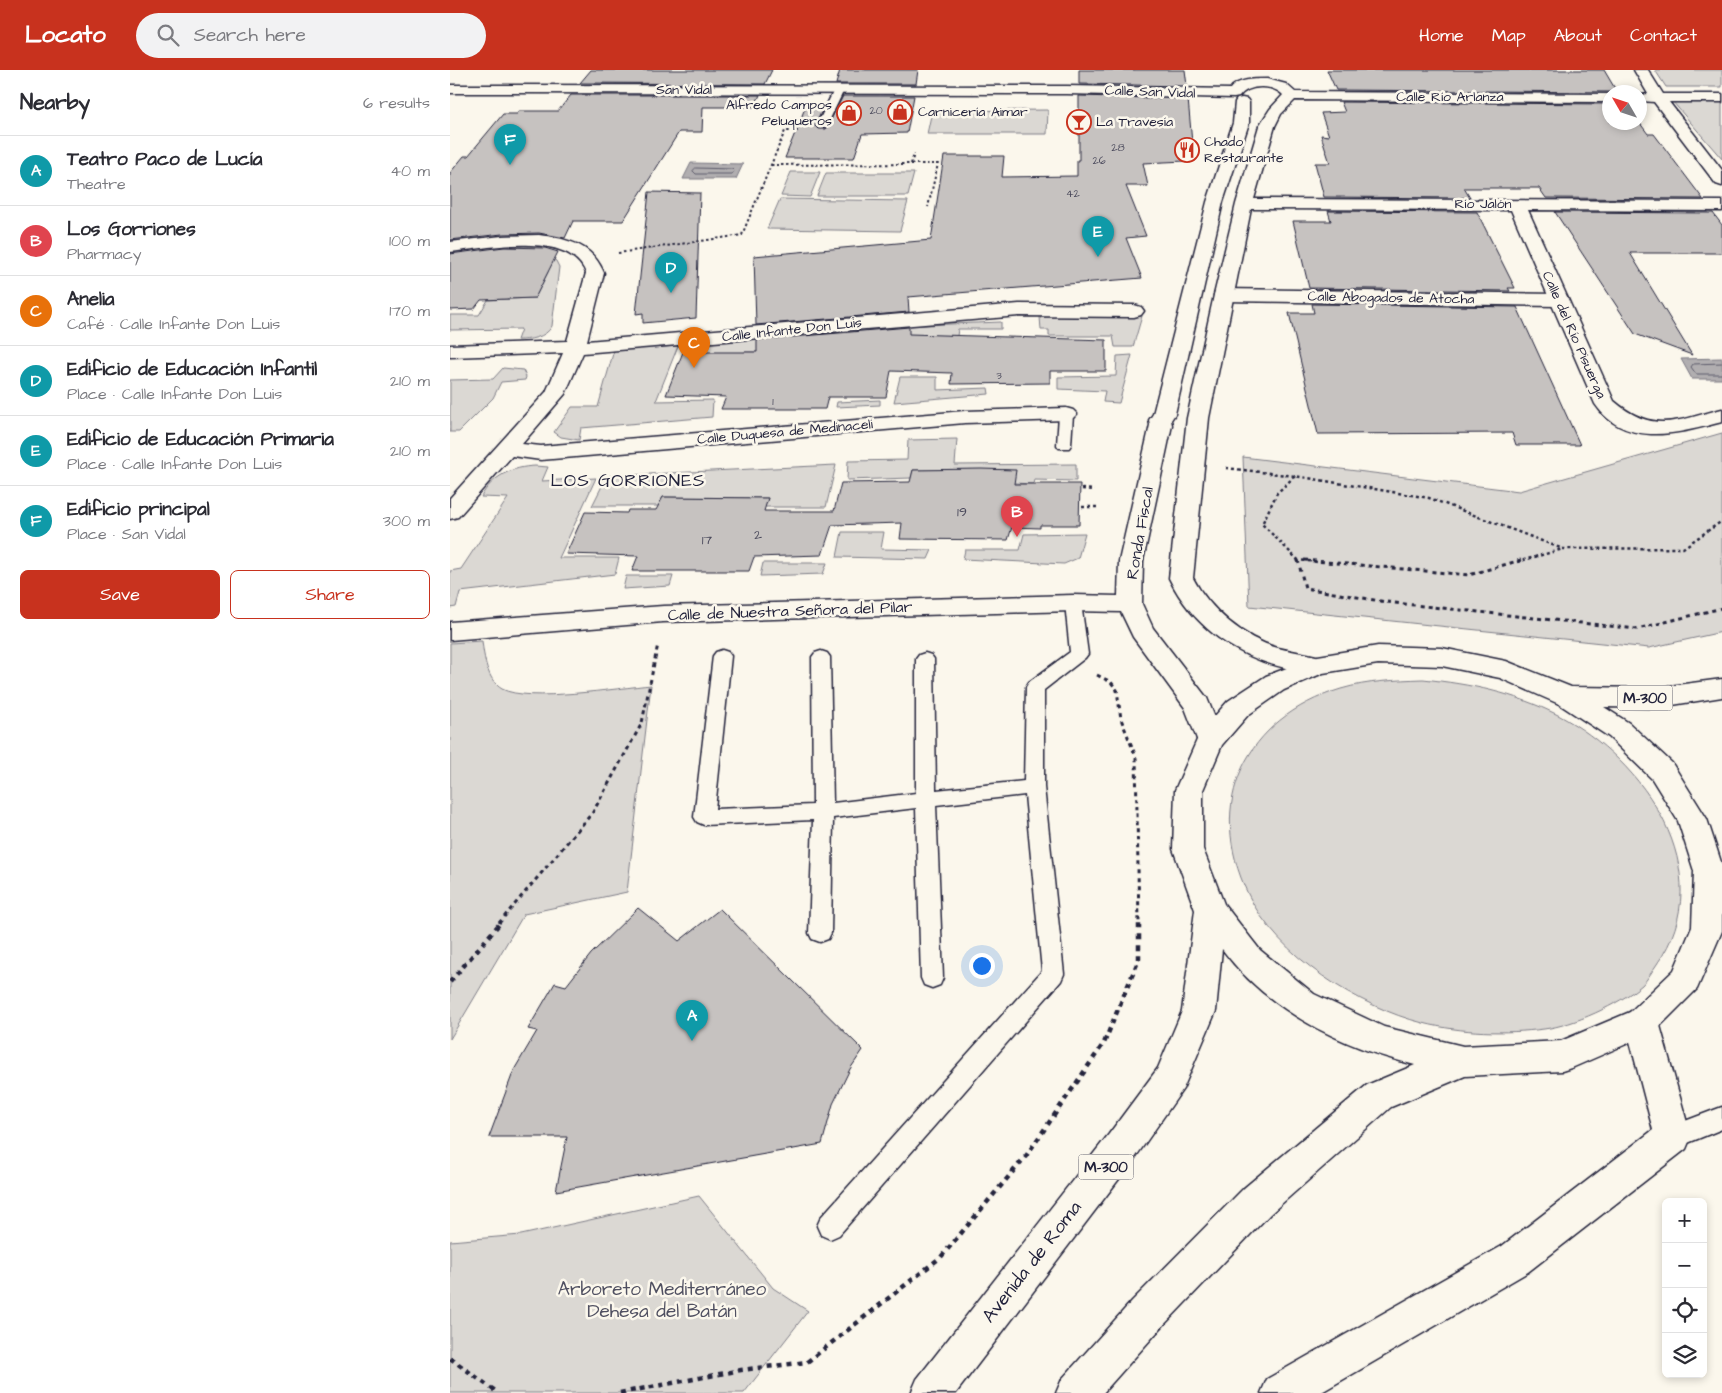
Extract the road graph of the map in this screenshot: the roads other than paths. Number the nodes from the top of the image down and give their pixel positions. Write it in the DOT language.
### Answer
graph roads {
  1 [pos="1260,70"];
  2 [pos="1282,70"];
  3 [pos="1641,70"];
  4 [pos="804,76"];
  5 [pos="1252,84"];
  6 [pos="450,89"];
  7 [pos="839,90"];
  8 [pos="1067,90"];
  9 [pos="799,91"];
  10 [pos="1285,95"];
  11 [pos="1238,98"];
  12 [pos="1602,98"];
  13 [pos="1647,98"];
  14 [pos="1658,98"];
  15 [pos="1722,98"];
  16 [pos="822,125"];
  17 [pos="1722,181"];
  18 [pos="1244,204"];
  19 [pos="1517,204"];
  20 [pos="1722,206"];
  21 [pos="450,247"];
  22 [pos="1223,295"];
  23 [pos="1559,300"];
  24 [pos="1134,311"];
  25 [pos="575,349"];
  26 [pos="450,351"];
  27 [pos="1066,414"];
  28 [pos="1722,415"];
  29 [pos="1162,419"];
  30 [pos="1198,422"];
  31 [pos="1064,445"];
  32 [pos="505,448"];
  33 [pos="450,512"];
  34 [pos="1073,603"];
  35 [pos="1130,604"];
  36 [pos="450,631"];
  37 [pos="722,656"];
  38 [pos="821,657"];
  39 [pos="925,659"];
  40 [pos="1318,665"];
  41 [pos="1722,688"];
  42 [pos="1568,697"];
  43 [pos="1210,740"];
  44 [pos="1034,787"];
  45 [pos="926,799"];
  46 [pos="823,812"];
  47 [pos="1722,842"];
  48 [pos="1710,871"];
  49 [pos="1211,910"];
  50 [pos="820,933"];
  51 [pos="932,978"];
  52 [pos="1642,1022"];
  53 [pos="1463,1061"];
  54 [pos="1722,1118"];
  55 [pos="1673,1137"];
  56 [pos="830,1226"];
  57 [pos="931,1393"];
  58 [pos="1076,1393"];
  59 [pos="1281,1393"];
  1 -- 5 [label="street"];
  2 -- 10 [label="street"];
  3 -- 14 [label="street"];
  4 -- 9 [label="street"];
  5 -- 10 [label="street"];
  5 -- 11 [label="street"];
  6 -- 9 [label="street, San Vidal"];
  7 -- 8 [label="street, San Vidal"];
  7 -- 9 [label="street, San Vidal"];
  7 -- 16 [label="lane"];
  8 -- 11 [label="street, Calle San Vidal"];
  10 -- 11 [label="street"];
  10 -- 12 [label="street, Calle Río Arlanza"];
  10 -- 18 [label="street"];
  11 -- 29 [label="street, Ronda Fiscal"];
  13 -- 14 [label="street"];
  14 -- 15 [label="street"];
  14 -- 17 [label="street"];
  18 -- 19 [label="street, Río Jalón"];
  18 -- 22 [label="street"];
  19 -- 20 [label="street, Río Jalón"];
  19 -- 23 [label="street, Calle del Río Pisuerga"];
  21 -- 25 [label="street"];
  22 -- 23 [label="street, Calle Abogados de Atocha"];
  22 -- 30 [label="street"];
  23 -- 28 [label="street, Calle del Río Pisuerga"];
  24 -- 25 [label="street, Calle Infante Don Luis"];
  25 -- 26 [label="street, Calle Infante Don Luis"];
  25 -- 32 [label="street"];
  27 -- 31 [label="lane"];
  27 -- 32 [label="street, Calle Duquesa de Medinaceli"];
  29 -- 30 [label="street"];
  29 -- 35 [label="street, Ronda Fiscal"];
  30 -- 40 [label="street"];
  32 -- 33 [label="street"];
  34 -- 35 [label="street, Calle de Nuestra Señora del Pilar"];
  34 -- 36 [label="street, Calle de Nuestra Señora del Pilar"];
  34 -- 44 [label="lane"];
  35 -- 43 [label="street, Ronda Fiscal"];
  37 -- 46 [label="lane"];
  38 -- 46 [label="lane"];
  39 -- 45 [label="lane"];
  40 -- 42 [label="street, M-300"];
  40 -- 43 [label="street, M-300"];
  41 -- 42 [label="street, M-300"];
  42 -- 48 [label="street, M-300"];
  43 -- 49 [label="street, M-300"];
  44 -- 45 [label="lane"];
  44 -- 56 [label="lane"];
  45 -- 46 [label="lane"];
  45 -- 51 [label="lane"];
  46 -- 50 [label="lane"];
  47 -- 48 [label="street, M-300"];
  48 -- 52 [label="street, M-300"];
  49 -- 53 [label="street, M-300"];
  49 -- 57 [label="street, Avenida de Roma / M-300"];
  52 -- 53 [label="street, M-300"];
  52 -- 55 [label="street"];
  53 -- 58 [label="street, M-300"];
  54 -- 55 [label="lane"];
  55 -- 59 [label="street"];
}
